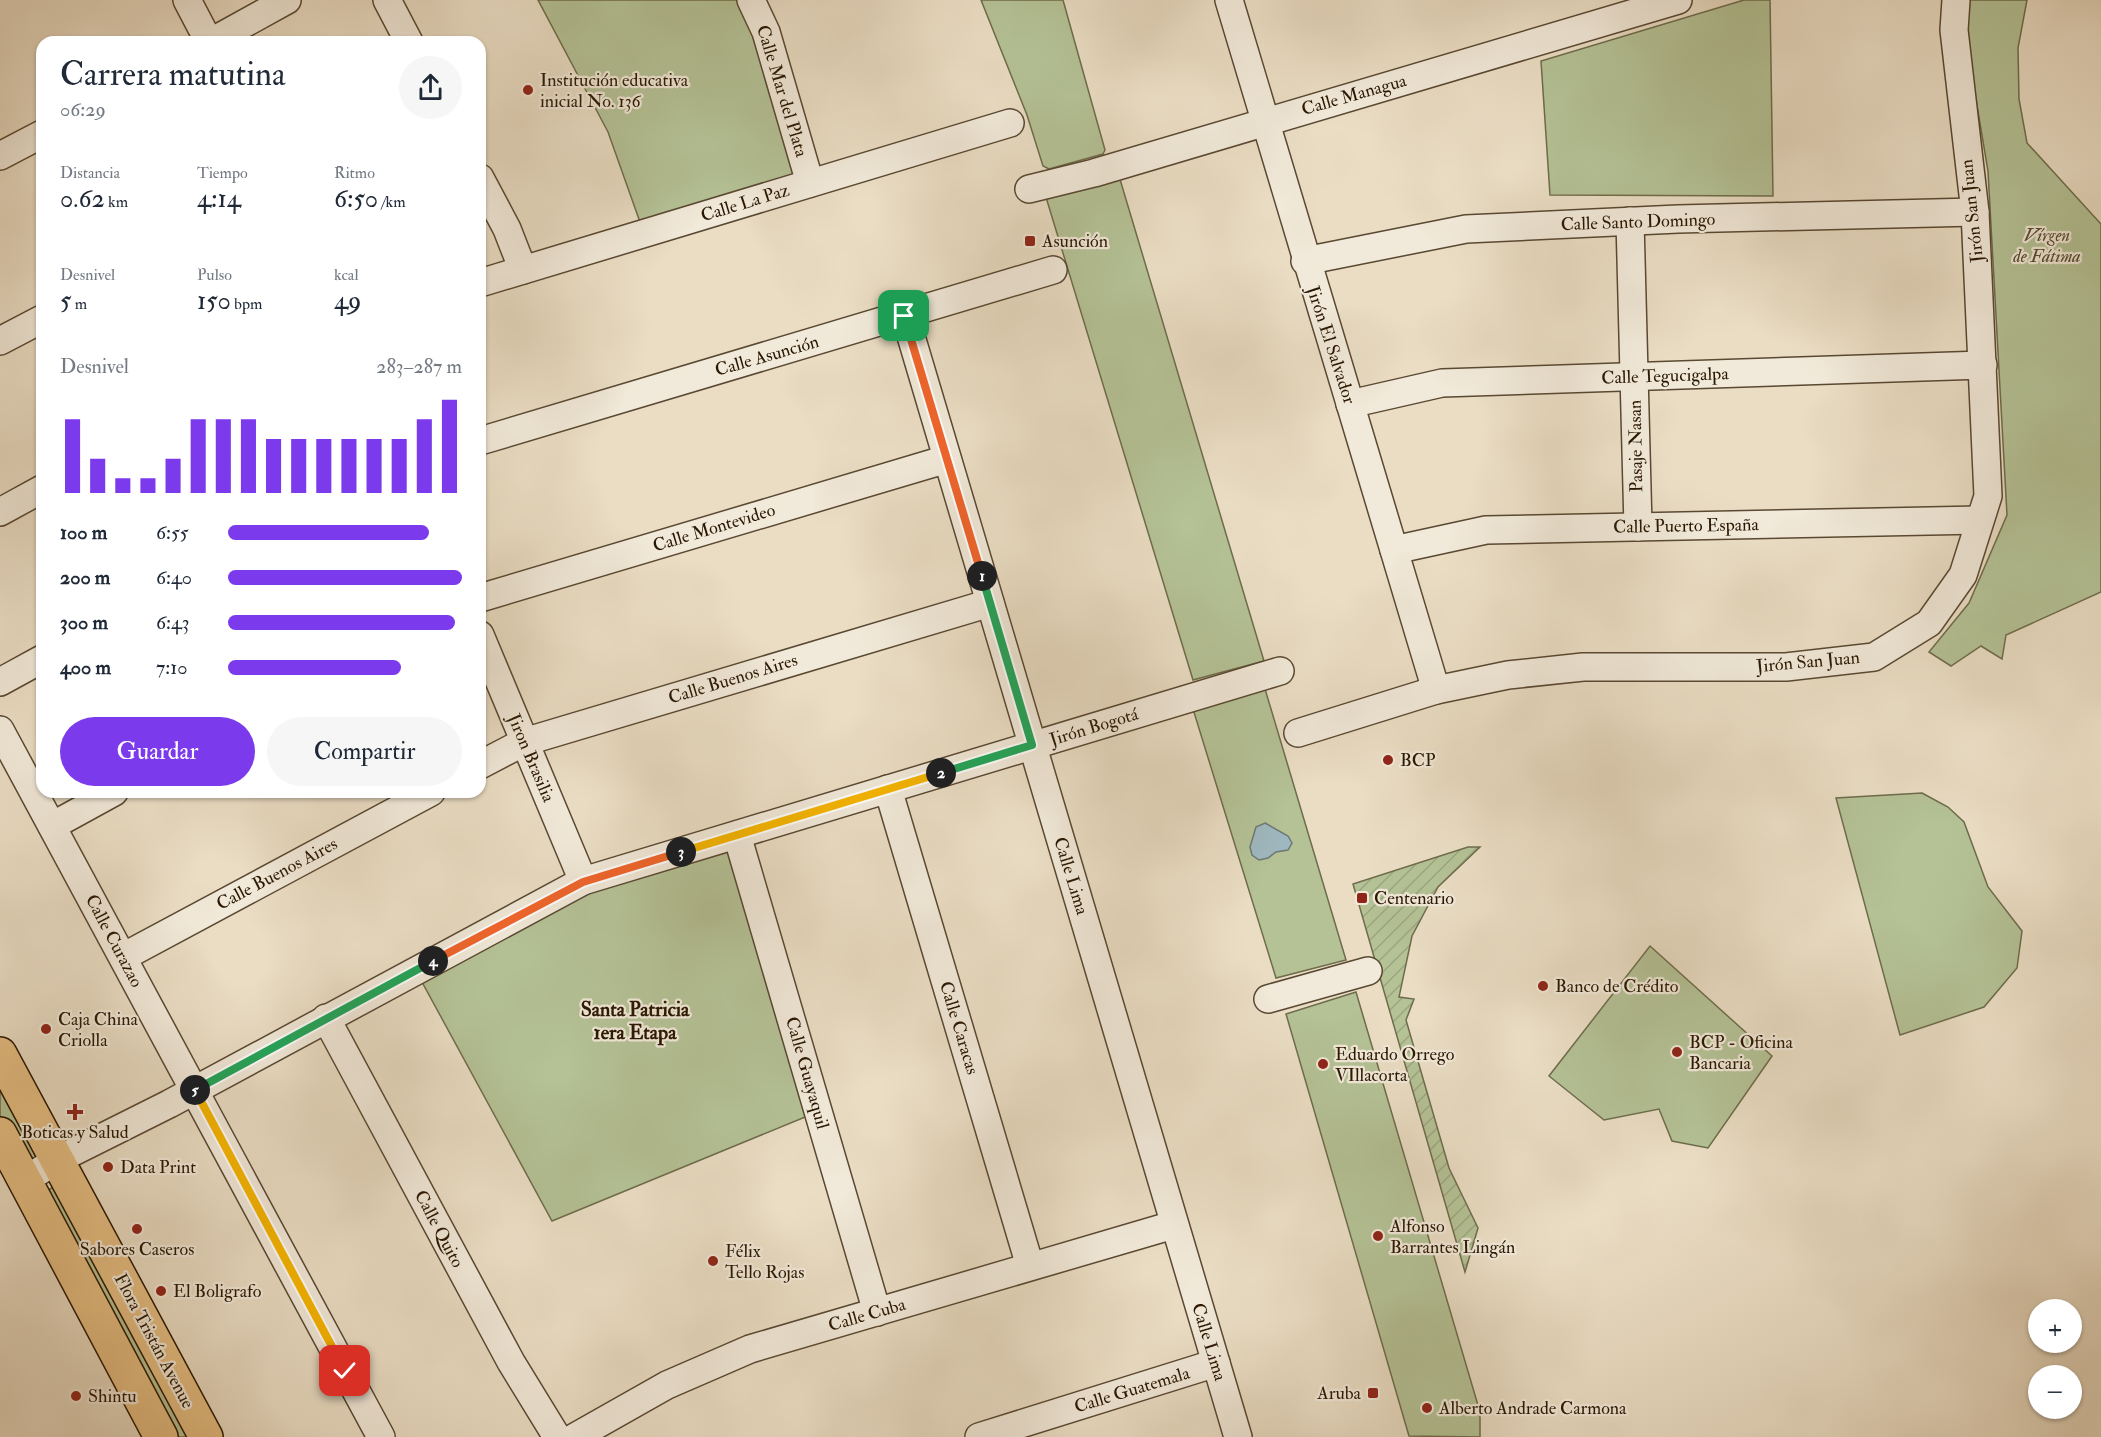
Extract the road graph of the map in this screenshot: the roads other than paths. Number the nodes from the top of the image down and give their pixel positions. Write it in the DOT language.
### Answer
graph roads {
  1 [pos="187,0"];
  2 [pos="287,0"];
  3 [pos="387,0"];
  4 [pos="751,0"];
  5 [pos="1228,0"];
  6 [pos="1678,0"];
  7 [pos="1956,0"];
  8 [pos="1611,9"];
  9 [pos="207,36"];
  10 [pos="221,36"];
  11 [pos="406,36"];
  12 [pos="1264,122"];
  13 [pos="1010,123"];
  14 [pos="36,137"];
  15 [pos="0,156"];
  16 [pos="810,183"];
  17 [pos="486,189"];
  18 [pos="1029,189"];
  19 [pos="1975,212"];
  20 [pos="1630,221"];
  21 [pos="1305,261"];
  22 [pos="523,270"];
  23 [pos="1053,270"];
  24 [pos="486,281"];
  25 [pos="904,316"];
  26 [pos="36,322"];
  27 [pos="0,341"];
  28 [pos="1983,365"];
  29 [pos="1635,376"];
  30 [pos="1350,404"];
  31 [pos="486,439"];
  32 [pos="947,459"];
  33 [pos="36,492"];
  34 [pos="0,512"];
  35 [pos="1980,520"];
  36 [pos="1638,527"];
  37 [pos="1394,550"];
  38 [pos="486,596"];
  39 [pos="990,603"];
  40 [pos="486,650"];
  41 [pos="36,662"];
  42 [pos="1280,671"];
  43 [pos="0,682"];
  44 [pos="1436,690"];
  45 [pos="0,730"];
  46 [pos="1298,733"];
  47 [pos="524,742"];
  48 [pos="1032,745"];
  49 [pos="486,762"];
  50 [pos="888,789"];
  51 [pos="36,796"];
  52 [pos="37,798"];
  53 [pos="103,798"];
  54 [pos="420,798"];
  55 [pos="52,826"];
  56 [pos="737,835"];
  57 [pos="583,882"];
  58 [pos="123,957"];
  59 [pos="1368,971"];
  60 [pos="1268,999"];
  61 [pos="326,1018"];
  62 [pos="0,1054"];
  63 [pos="195,1090"];
  64 [pos="0,1134"];
  65 [pos="57,1160"];
  66 [pos="25,1180"];
  67 [pos="1173,1225"];
  68 [pos="1030,1266"];
  69 [pos="877,1312"];
  70 [pos="1216,1363"];
  71 [pos="161,1437"];
  72 [pos="206,1437"];
  73 [pos="381,1437"];
  74 [pos="557,1437"];
  75 [pos="575,1437"];
  76 [pos="979,1437"];
  77 [pos="1238,1437"];
  1 -- 9 [label="street"];
  2 -- 10 [label="street"];
  3 -- 11 [label="street"];
  4 -- 16 [label="street, Calle Mar del Plata"];
  5 -- 12 [label="street, Jirón El Salvador"];
  6 -- 8 [label="street, Calle Managua"];
  7 -- 19 [label="street, Jirón San Juan"];
  8 -- 12 [label="street, Calle Managua"];
  12 -- 18 [label="street, Calle Managua"];
  12 -- 21 [label="street, Jirón El Salvador"];
  13 -- 16 [label="street, Calle La Paz"];
  14 -- 15 [label="street"];
  16 -- 22 [label="street, Calle La Paz"];
  17 -- 22 [label="street"];
  19 -- 20 [label="street, Calle Santo Domingo"];
  19 -- 28 [label="street, Jirón San Juan"];
  20 -- 21 [label="street, Calle Santo Domingo"];
  20 -- 29 [label="street, Pasaje Nasan"];
  21 -- 30 [label="street, Jirón El Salvador"];
  22 -- 24 [label="street, Calle La Paz"];
  23 -- 25 [label="street, Calle Asunción"];
  25 -- 31 [label="street, Calle Asunción"];
  25 -- 32 [label="street, Calle Lima"];
  26 -- 27 [label="street"];
  28 -- 29 [label="street, Calle Tegucigalpa"];
  28 -- 35 [label="street, Jirón San Juan"];
  29 -- 30 [label="street, Calle Tegucigalpa"];
  29 -- 36 [label="street, Pasaje Nasan"];
  30 -- 37 [label="street, Jirón El Salvador"];
  32 -- 38 [label="street, Calle Montevideo"];
  32 -- 39 [label="street, Calle Lima"];
  33 -- 34 [label="street"];
  35 -- 36 [label="street, Calle Puerto España"];
  35 -- 44 [label="street, Jirón San Juan"];
  36 -- 37 [label="street, Calle Puerto España"];
  37 -- 44 [label="street, Jirón El Salvador"];
  39 -- 47 [label="street, Calle Buenos Aires"];
  39 -- 48 [label="street, Calle Lima"];
  40 -- 47 [label="street, Jiron Brasilia"];
  41 -- 43 [label="street"];
  42 -- 48 [label="street, Jirón Bogotá"];
  44 -- 46 [label="street, Jirón San Juan"];
  45 -- 51 [label="street, Calle Curazao"];
  47 -- 49 [label="street, Calle Buenos Aires"];
  47 -- 57 [label="street, Jiron Brasilia"];
  48 -- 50 [label="street, Jirón Bogotá"];
  48 -- 67 [label="street, Calle Lima"];
  50 -- 56 [label="street, Jirón Bogotá"];
  50 -- 68 [label="street, Calle Caracas"];
  52 -- 55 [label="street, Calle Curazao"];
  53 -- 55 [label="street"];
  54 -- 58 [label="street, Calle Buenos Aires"];
  55 -- 58 [label="street, Calle Curazao"];
  56 -- 57 [label="street, Jirón Bogotá"];
  56 -- 69 [label="street, Calle Guayaquil"];
  57 -- 61 [label="street, Jirón Bogotá"];
  58 -- 63 [label="street, Calle Curazao"];
  59 -- 60 [label="street"];
  61 -- 63 [label="street, Jirón Bogotá"];
  61 -- 74 [label="street, Calle Quito"];
  62 -- 65 [label="main road, Flora Tristán Avenue"];
  63 -- 65 [label="street, Jirón Bogotá"];
  63 -- 73 [label="street, Calle Curazao"];
  64 -- 66 [label="main road"];
  65 -- 66 [label="street, Jirón Bogotá"];
  65 -- 72 [label="main road, Flora Tristán Avenue"];
  66 -- 71 [label="main road"];
  67 -- 68 [label="street, Calle Cuba"];
  67 -- 70 [label="street, Calle Lima"];
  68 -- 69 [label="street, Calle Cuba"];
  69 -- 75 [label="street, Calle Cuba"];
  70 -- 76 [label="street, Calle Guatemala"];
  70 -- 77 [label="street, Calle Lima"];
}
